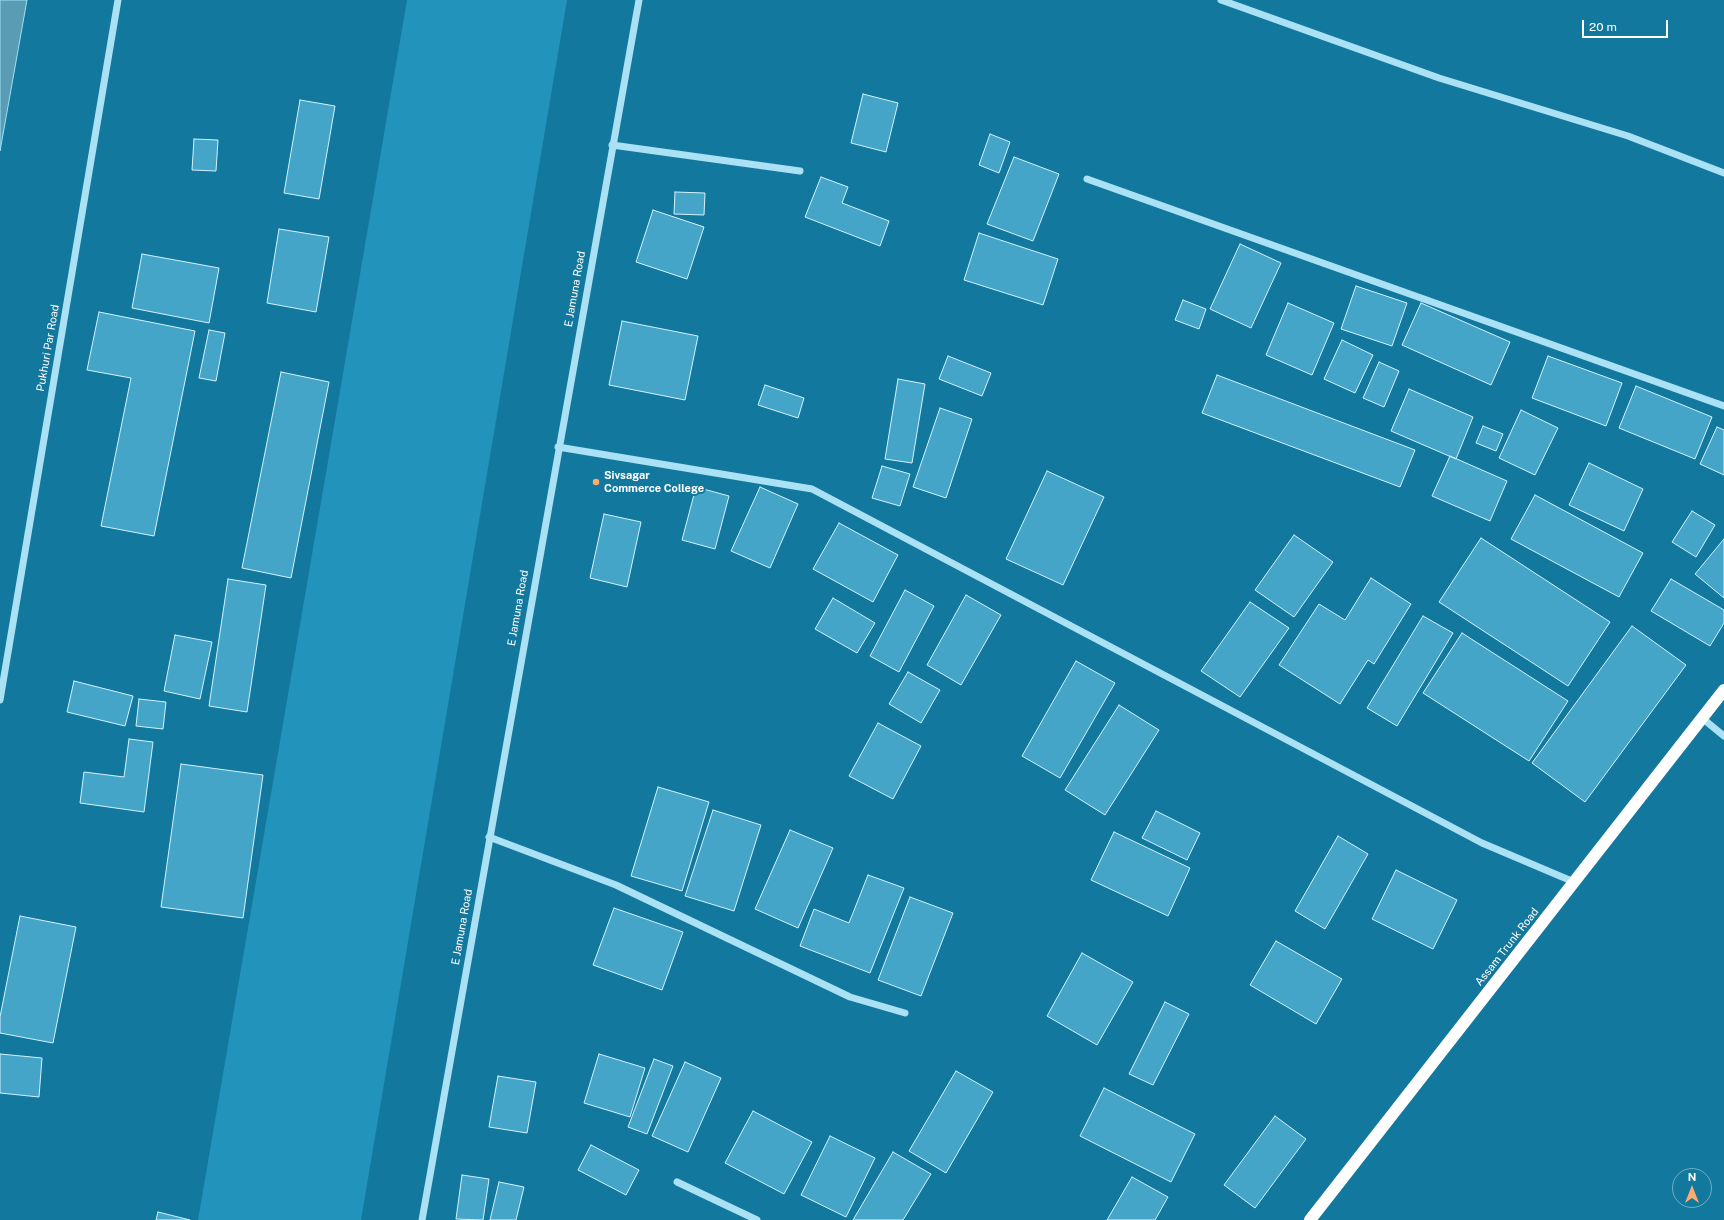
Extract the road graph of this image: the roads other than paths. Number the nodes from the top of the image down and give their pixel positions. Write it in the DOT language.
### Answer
graph roads {
  1 [pos="118,0"];
  2 [pos="638,0"];
  3 [pos="1221,0"];
  4 [pos="612,145"];
  5 [pos="800,171"];
  6 [pos="1724,174"];
  7 [pos="1087,179"];
  8 [pos="1724,406"];
  9 [pos="558,447"];
  10 [pos="1724,690"];
  11 [pos="0,700"];
  12 [pos="1702,718"];
  13 [pos="1724,736"];
  14 [pos="489,837"];
  15 [pos="1574,882"];
  16 [pos="905,1013"];
  17 [pos="677,1182"];
  18 [pos="422,1220"];
  19 [pos="757,1220"];
  20 [pos="1310,1220"];
  1 -- 11 [label="street, Pukhuri Par Road"];
  2 -- 4 [label="street, E Jamuna Road"];
  3 -- 6 [label="street"];
  4 -- 5 [label="street"];
  4 -- 9 [label="street, E Jamuna Road"];
  7 -- 8 [label="street"];
  9 -- 14 [label="street, E Jamuna Road"];
  9 -- 15 [label="street"];
  10 -- 12 [label="highway, Assam Trunk Road"];
  12 -- 13 [label="street"];
  12 -- 15 [label="highway, Assam Trunk Road"];
  14 -- 16 [label="street"];
  14 -- 18 [label="street, E Jamuna Road"];
  15 -- 20 [label="highway, Assam Trunk Road"];
  17 -- 19 [label="street"];
}
